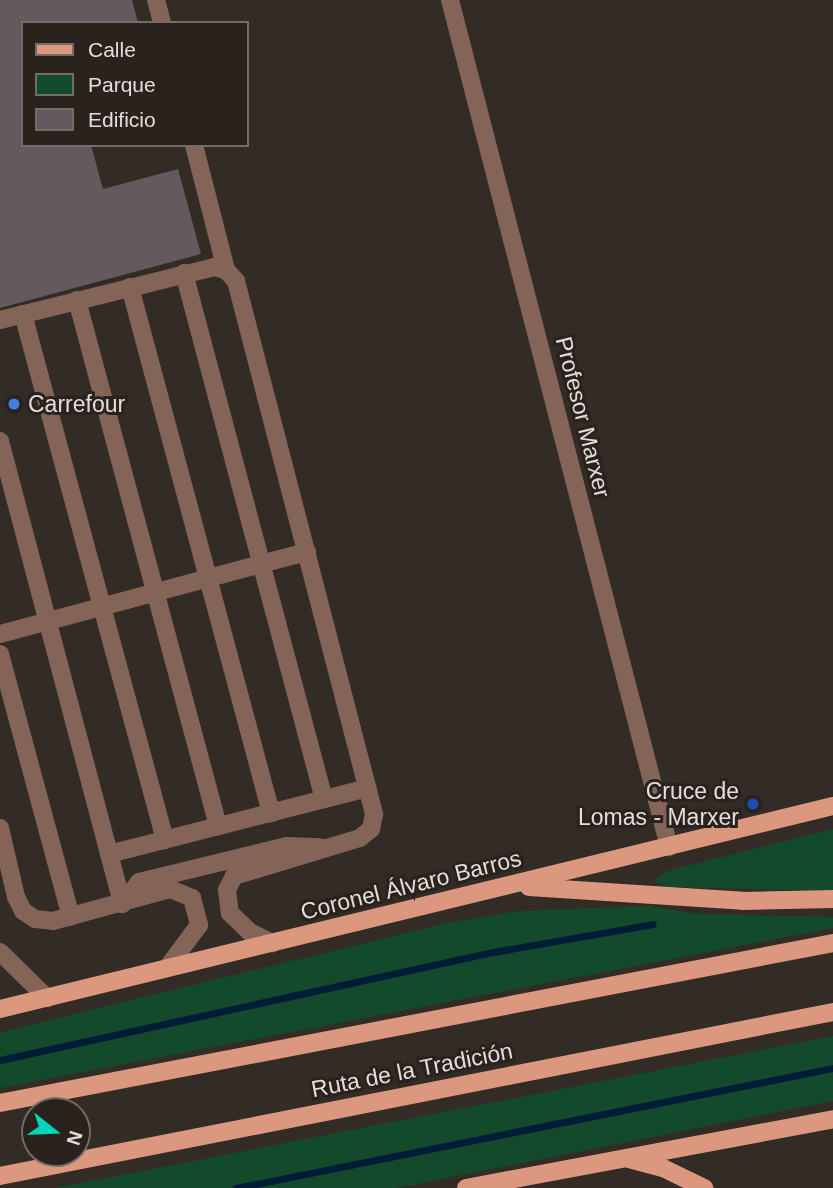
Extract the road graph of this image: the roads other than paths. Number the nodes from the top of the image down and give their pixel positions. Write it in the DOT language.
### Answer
graph roads {
  1 [pos="156,0"];
  2 [pos="450,0"];
  3 [pos="161,21"];
  4 [pos="195,147"];
  5 [pos="226,270"];
  6 [pos="184,273"];
  7 [pos="130,287"];
  8 [pos="77,300"];
  9 [pos="23,314"];
  10 [pos="0,320"];
  11 [pos="0,441"];
  12 [pos="307,552"];
  13 [pos="262,564"];
  14 [pos="208,578"];
  15 [pos="155,592"];
  16 [pos="102,607"];
  17 [pos="48,621"];
  18 [pos="0,634"];
  19 [pos="0,654"];
  20 [pos="368,788"];
  21 [pos="324,799"];
  22 [pos="833,806"];
  23 [pos="271,813"];
  24 [pos="218,826"];
  25 [pos="0,828"];
  26 [pos="165,839"];
  27 [pos="323,847"];
  28 [pos="669,847"];
  29 [pos="109,854"];
  30 [pos="512,886"];
  31 [pos="833,899"];
  32 [pos="122,904"];
  33 [pos="71,917"];
  34 [pos="271,943"];
  35 [pos="833,943"];
  36 [pos="0,952"];
  37 [pos="167,968"];
  38 [pos="47,998"];
  39 [pos="0,1009"];
  40 [pos="833,1012"];
  41 [pos="0,1103"];
  42 [pos="833,1119"];
  43 [pos="619,1157"];
  44 [pos="0,1176"];
  45 [pos="466,1188"];
  46 [pos="704,1188"];
  1 -- 3 [label="street"];
  2 -- 28 [label="street, Profesor Marxer"];
  4 -- 5 [label="street"];
  5 -- 6 [label="street"];
  5 -- 12 [label="street"];
  6 -- 7 [label="street"];
  6 -- 13 [label="street"];
  7 -- 8 [label="street"];
  7 -- 14 [label="street"];
  8 -- 9 [label="street"];
  8 -- 15 [label="street"];
  9 -- 10 [label="street"];
  9 -- 16 [label="street"];
  11 -- 17 [label="street"];
  12 -- 13 [label="street"];
  12 -- 20 [label="street"];
  13 -- 14 [label="street"];
  13 -- 21 [label="street"];
  14 -- 15 [label="street"];
  14 -- 23 [label="street"];
  15 -- 16 [label="street"];
  15 -- 24 [label="street"];
  16 -- 17 [label="street"];
  16 -- 26 [label="street"];
  17 -- 18 [label="street"];
  17 -- 29 [label="street"];
  19 -- 33 [label="street"];
  20 -- 21 [label="street"];
  20 -- 27 [label="street"];
  21 -- 23 [label="street"];
  22 -- 28 [label="main road, Coronel Álvaro Barros"];
  23 -- 24 [label="street"];
  24 -- 26 [label="street"];
  25 -- 33 [label="street"];
  26 -- 29 [label="street"];
  27 -- 32 [label="street"];
  27 -- 34 [label="street"];
  28 -- 30 [label="main road, Coronel Álvaro Barros"];
  29 -- 32 [label="street"];
  30 -- 31 [label="main road"];
  30 -- 34 [label="main road, Coronel Álvaro Barros"];
  32 -- 33 [label="street"];
  32 -- 37 [label="street"];
  34 -- 37 [label="main road, Coronel Álvaro Barros"];
  35 -- 41 [label="main road, Ruta de la Tradición"];
  36 -- 38 [label="street"];
  37 -- 38 [label="main road, Coronel Álvaro Barros"];
  38 -- 39 [label="main road, Coronel Álvaro Barros"];
  40 -- 44 [label="main road, Ruta de la Tradición"];
  42 -- 43 [label="main road"];
  43 -- 45 [label="main road"];
  43 -- 46 [label="main road"];
}
